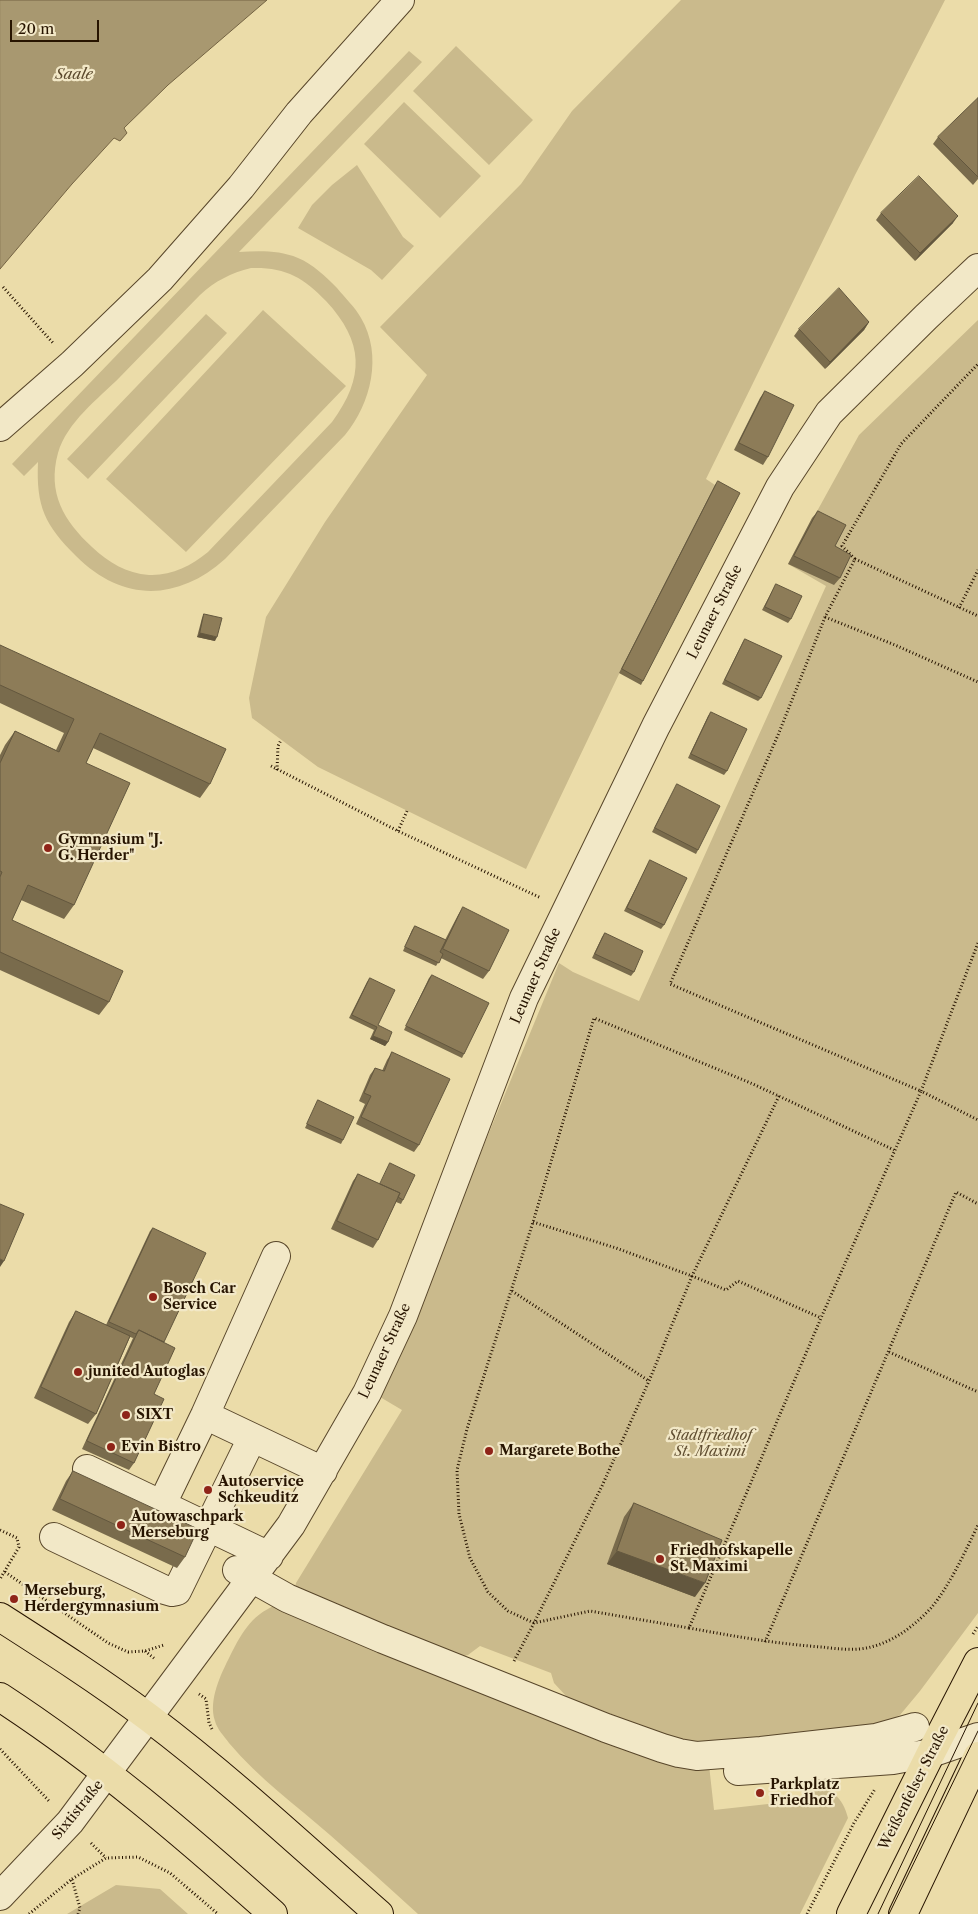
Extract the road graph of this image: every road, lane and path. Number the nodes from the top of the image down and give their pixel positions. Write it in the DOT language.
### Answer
graph roads {
  1 [pos="400,0"];
  2 [pos="978,268"];
  3 [pos="3,288"];
  4 [pos="72,364"];
  5 [pos="977,366"];
  6 [pos="0,427"];
  7 [pos="855,559"];
  8 [pos="978,570"];
  9 [pos="959,608"];
  10 [pos="978,616"];
  11 [pos="825,617"];
  12 [pos="978,682"];
  13 [pos="281,740"];
  14 [pos="271,766"];
  15 [pos="277,770"];
  16 [pos="407,811"];
  17 [pos="398,831"];
  18 [pos="567,910"];
  19 [pos="978,943"];
  20 [pos="921,1091"];
  21 [pos="778,1096"];
  22 [pos="978,1120"];
  23 [pos="894,1150"];
  24 [pos="978,1204"];
  25 [pos="533,1222"];
  26 [pos="276,1256"];
  27 [pos="692,1276"];
  28 [pos="512,1291"];
  29 [pos="821,1318"];
  30 [pos="889,1352"];
  31 [pos="650,1381"];
  32 [pos="978,1392"];
  33 [pos="205,1415"];
  34 [pos="252,1438"];
  35 [pos="87,1469"];
  36 [pos="323,1471"];
  37 [pos="162,1504"];
  38 [pos="978,1525"];
  39 [pos="210,1527"];
  40 [pos="0,1530"];
  41 [pos="54,1537"];
  42 [pos="269,1556"];
  43 [pos="5,1572"];
  44 [pos="244,1575"];
  45 [pos="0,1579"];
  46 [pos="0,1617"];
  47 [pos="534,1623"];
  48 [pos="690,1628"];
  49 [pos="172,1642"];
  50 [pos="765,1642"];
  51 [pos="978,1662"];
  52 [pos="504,1687"];
  53 [pos="0,1697"];
  54 [pos="149,1718"];
  55 [pos="916,1727"];
  56 [pos="978,1737"];
  57 [pos="0,1748"];
  58 [pos="931,1753"];
  59 [pos="978,1756"];
  60 [pos="717,1773"];
  61 [pos="108,1774"];
  62 [pos="70,1822"];
  63 [pos="72,1879"];
  64 [pos="0,1896"];
  65 [pos="29,1914"];
  66 [pos="78,1914"];
  67 [pos="218,1914"];
  68 [pos="273,1914"];
  69 [pos="379,1914"];
  70 [pos="852,1914"];
  71 [pos="903,1914"];
  1 -- 4 [label="street"];
  2 -- 18 [label="street, Leunaer Straße"];
  3 -- 4 [label="path"];
  4 -- 6 [label="street"];
  5 -- 7 [label="path"];
  7 -- 9 [label="path"];
  7 -- 11 [label="path"];
  8 -- 9 [label="path"];
  9 -- 10 [label="path"];
  11 -- 12 [label="path"];
  11 -- 20 [label="path"];
  13 -- 15 [label="path"];
  14 -- 15 [label="path"];
  15 -- 17 [label="path"];
  16 -- 17 [label="path"];
  17 -- 18 [label="path"];
  18 -- 36 [label="street, Leunaer Straße"];
  19 -- 20 [label="path"];
  20 -- 22 [label="path"];
  20 -- 23 [label="path"];
  21 -- 23 [label="path"];
  21 -- 25 [label="path"];
  21 -- 27 [label="path"];
  23 -- 29 [label="path"];
  24 -- 30 [label="path"];
  25 -- 27 [label="path"];
  25 -- 28 [label="path"];
  26 -- 33 [label="street"];
  27 -- 29 [label="path"];
  27 -- 31 [label="path"];
  28 -- 31 [label="path"];
  28 -- 47 [label="path"];
  29 -- 48 [label="path"];
  30 -- 32 [label="path"];
  30 -- 50 [label="path"];
  31 -- 47 [label="path"];
  33 -- 34 [label="street"];
  33 -- 37 [label="street"];
  34 -- 36 [label="street"];
  34 -- 39 [label="street"];
  35 -- 37 [label="street"];
  36 -- 42 [label="street, Leunaer Straße"];
  37 -- 39 [label="street"];
  38 -- 50 [label="path"];
  39 -- 41 [label="street"];
  39 -- 42 [label="street"];
  40 -- 43 [label="path"];
  42 -- 44 [label="street, Leunaer Straße"];
  43 -- 45 [label="path"];
  43 -- 49 [label="path"];
  44 -- 52 [label="street"];
  44 -- 54 [label="street, Leunaer Straße"];
  46 -- 54 [label="main road"];
  47 -- 48 [label="path"];
  47 -- 52 [label="path"];
  48 -- 50 [label="path"];
  51 -- 58 [label="main road, Weißenfelser Straße"];
  52 -- 55 [label="street"];
  53 -- 61 [label="main road"];
  54 -- 61 [label="street, Sixtistraße"];
  54 -- 69 [label="main road"];
  56 -- 58 [label="street"];
  57 -- 62 [label="path"];
  58 -- 60 [label="street"];
  58 -- 70 [label="main road, Weißenfelser Straße"];
  59 -- 71 [label="main road"];
  61 -- 62 [label="street, Sixtistraße"];
  61 -- 68 [label="main road"];
  62 -- 64 [label="street, Sixtistraße"];
  63 -- 65 [label="path"];
  63 -- 66 [label="path"];
  63 -- 67 [label="path"];
}
